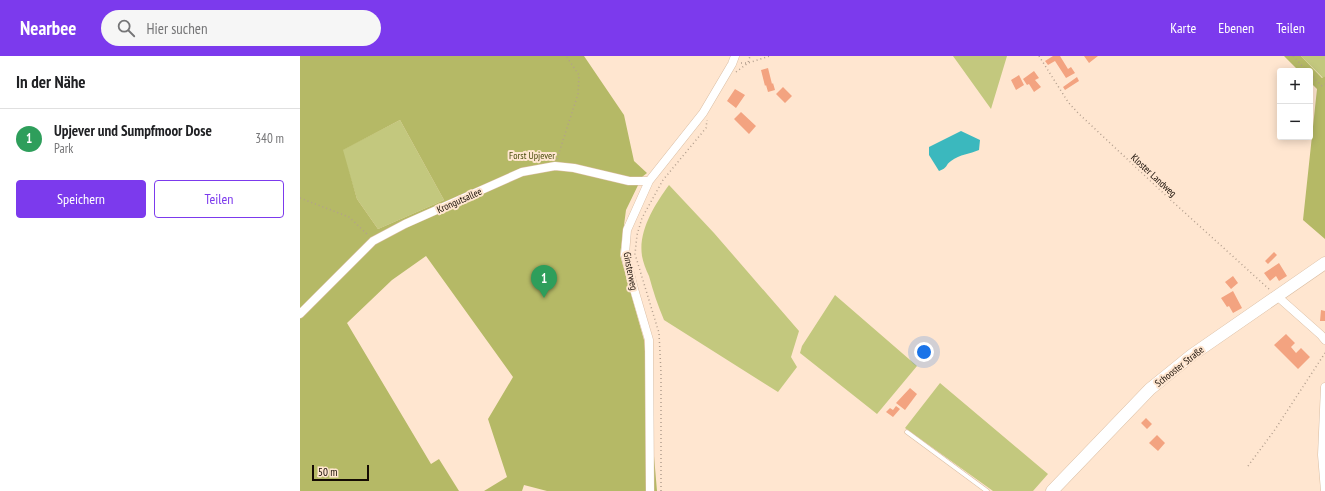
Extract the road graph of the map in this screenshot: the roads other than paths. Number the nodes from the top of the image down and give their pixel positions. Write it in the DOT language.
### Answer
graph roads {
  1 [pos="733,60"];
  2 [pos="649,181"];
  3 [pos="1325,263"];
  4 [pos="1275,294"];
  5 [pos="300,314"];
  6 [pos="1325,340"];
  7 [pos="1325,387"];
  8 [pos="907,432"];
  9 [pos="650,491"];
  10 [pos="986,491"];
  11 [pos="1052,491"];
  12 [pos="1325,491"];
  1 -- 2 [label="street, Ginsterweg"];
  2 -- 5 [label="street, Krongutsallee"];
  2 -- 9 [label="street, Ginsterweg"];
  3 -- 4 [label="street, Schooster Straße"];
  4 -- 6 [label="street"];
  4 -- 11 [label="street, Schooster Straße"];
  7 -- 12 [label="street"];
  8 -- 10 [label="lane"];
}
